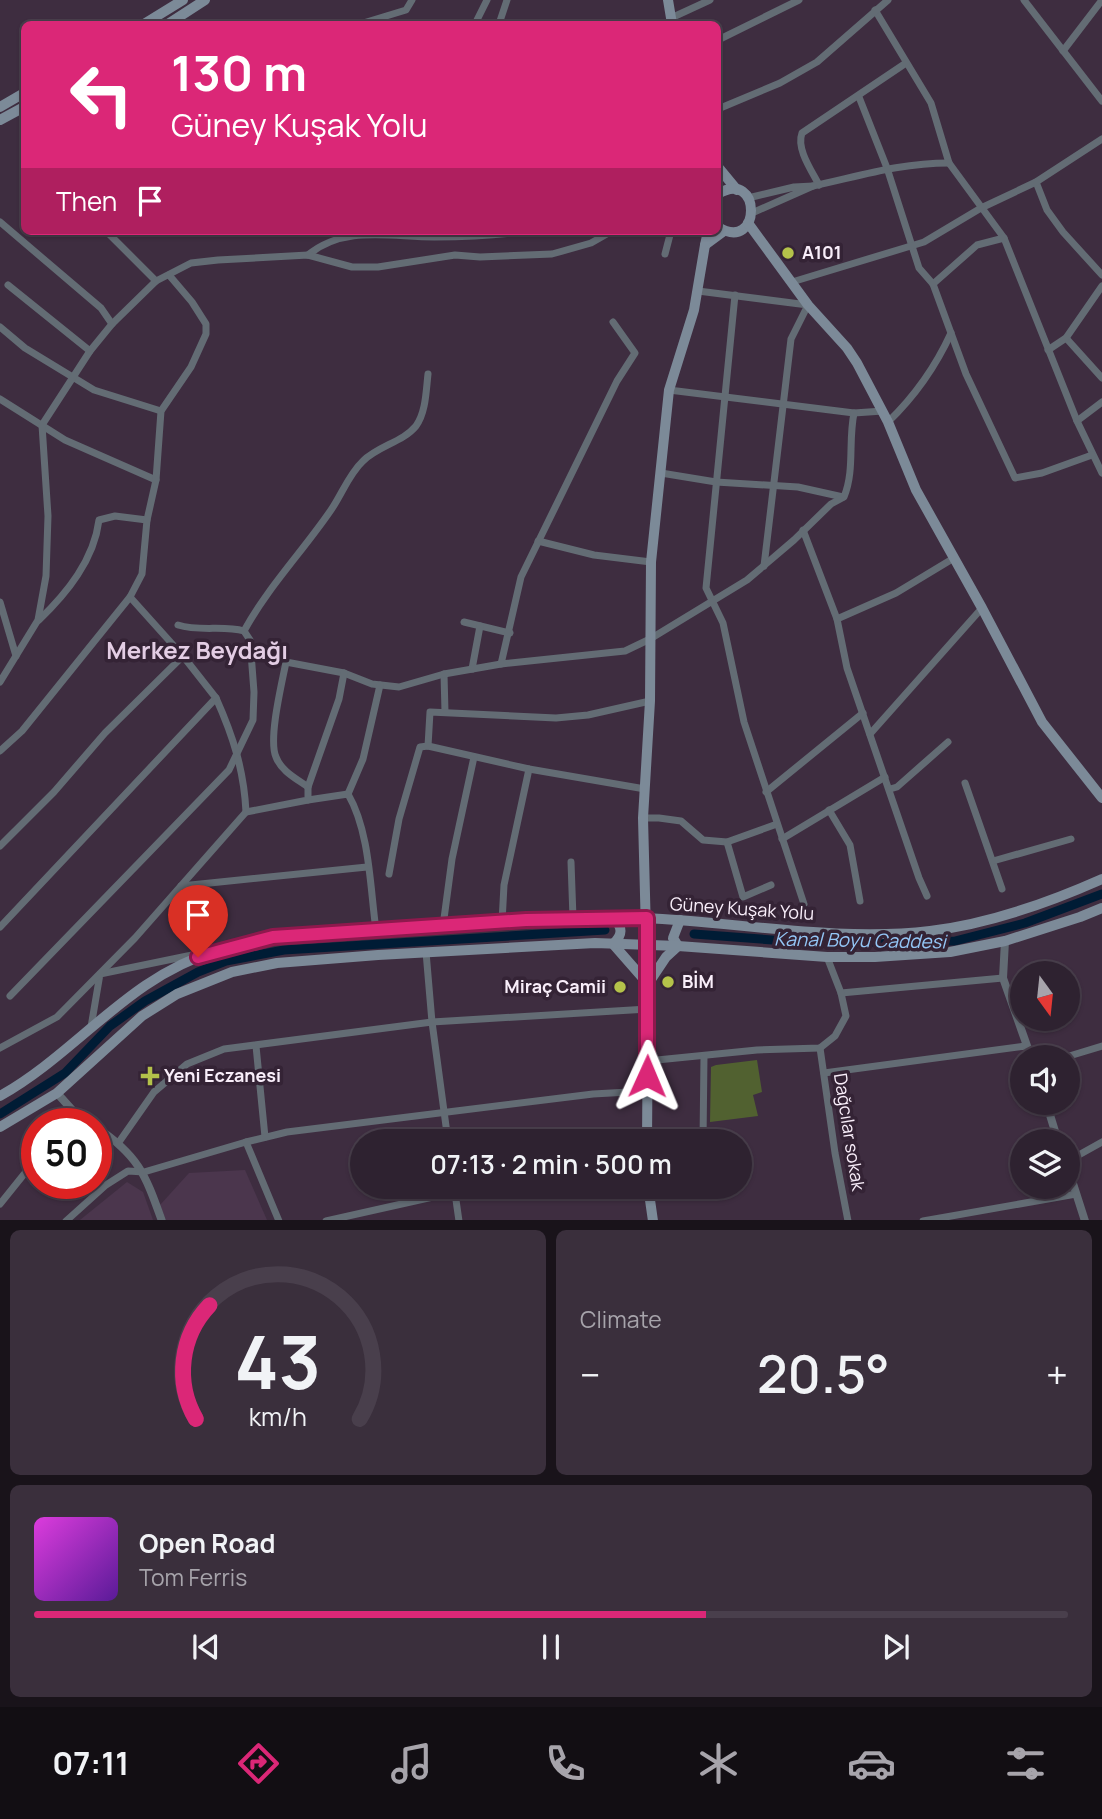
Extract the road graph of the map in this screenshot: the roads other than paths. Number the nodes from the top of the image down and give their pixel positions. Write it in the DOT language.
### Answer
graph roads {
  1 [pos="183,0"];
  2 [pos="205,0"];
  3 [pos="412,0"];
  4 [pos="487,0"];
  5 [pos="507,0"];
  6 [pos="668,0"];
  7 [pos="710,0"];
  8 [pos="799,0"];
  9 [pos="888,0"];
  10 [pos="1024,0"];
  11 [pos="1098,2"];
  12 [pos="875,10"];
  13 [pos="149,21"];
  14 [pos="173,21"];
  15 [pos="370,21"];
  16 [pos="476,21"];
  17 [pos="500,21"];
  18 [pos="671,21"];
  19 [pos="721,39"];
  20 [pos="1063,51"];
  21 [pos="906,64"];
  22 [pos="21,95"];
  23 [pos="859,97"];
  24 [pos="1102,101"];
  25 [pos="0,107"];
  26 [pos="721,108"];
  27 [pos="21,109"];
  28 [pos="0,120"];
  29 [pos="1101,143"];
  30 [pos="949,163"];
  31 [pos="887,168"];
  32 [pos="721,171"];
  33 [pos="1036,182"];
  34 [pos="816,186"];
  35 [pos="737,190"];
  36 [pos="721,192"];
  37 [pos="748,198"];
  38 [pos="981,208"];
  39 [pos="750,218"];
  40 [pos="0,222"];
  41 [pos="721,229"];
  42 [pos="110,235"];
  43 [pos="351,235"];
  44 [pos="410,235"];
  45 [pos="467,235"];
  46 [pos="605,235"];
  47 [pos="670,235"];
  48 [pos="707,235"];
  49 [pos="715,235"];
  50 [pos="1004,238"];
  51 [pos="705,245"];
  52 [pos="912,247"];
  53 [pos="665,254"];
  54 [pos="308,255"];
  55 [pos="169,275"];
  56 [pos="1102,275"];
  57 [pos="156,281"];
  58 [pos="792,282"];
  59 [pos="933,284"];
  60 [pos="8,285"];
  61 [pos="1102,286"];
  62 [pos="698,291"];
  63 [pos="735,295"];
  64 [pos="808,305"];
  65 [pos="613,322"];
  66 [pos="112,324"];
  67 [pos="0,327"];
  68 [pos="951,333"];
  69 [pos="1066,338"];
  70 [pos="1048,350"];
  71 [pos="90,351"];
  72 [pos="428,374"];
  73 [pos="71,378"];
  74 [pos="1102,378"];
  75 [pos="669,390"];
  76 [pos="726,397"];
  77 [pos="0,399"];
  78 [pos="1102,402"];
  79 [pos="783,403"];
  80 [pos="161,411"];
  81 [pos="883,411"];
  82 [pos="854,413"];
  83 [pos="1077,421"];
  84 [pos="888,422"];
  85 [pos="42,425"];
  86 [pos="1092,456"];
  87 [pos="661,473"];
  88 [pos="1102,473"];
  89 [pos="156,480"];
  90 [pos="716,482"];
  91 [pos="772,487"];
  92 [pos="844,497"];
  93 [pos="147,520"];
  94 [pos="803,530"];
  95 [pos="538,541"];
  96 [pos="954,558"];
  97 [pos="651,562"];
  98 [pos="764,566"];
  99 [pos="130,597"];
  100 [pos="0,602"];
  101 [pos="712,603"];
  102 [pos="982,608"];
  103 [pos="837,619"];
  104 [pos="38,620"];
  105 [pos="464,622"];
  106 [pos="178,625"];
  107 [pos="480,626"];
  108 [pos="244,631"];
  109 [pos="510,633"];
  110 [pos="650,639"];
  111 [pos="16,656"];
  112 [pos="183,656"];
  113 [pos="501,664"];
  114 [pos="472,669"];
  115 [pos="344,673"];
  116 [pos="444,674"];
  117 [pos="0,682"];
  118 [pos="380,685"];
  119 [pos="216,698"];
  120 [pos="650,701"];
  121 [pos="445,712"];
  122 [pos="863,713"];
  123 [pos="870,734"];
  124 [pos="948,742"];
  125 [pos="428,746"];
  126 [pos="0,751"];
  127 [pos="239,754"];
  128 [pos="474,757"];
  129 [pos="529,769"];
  130 [pos="885,777"];
  131 [pos="965,783"];
  132 [pos="308,787"];
  133 [pos="645,789"];
  134 [pos="890,789"];
  135 [pos="766,792"];
  136 [pos="348,794"];
  137 [pos="1102,798"];
  138 [pos="309,800"];
  139 [pos="829,810"];
  140 [pos="246,812"];
  141 [pos="643,818"];
  142 [pos="776,824"];
  143 [pos="782,839"];
  144 [pos="1072,839"];
  145 [pos="727,842"];
  146 [pos="0,846"];
  147 [pos="993,860"];
  148 [pos="571,862"];
  149 [pos="367,867"];
  150 [pos="389,874"];
  151 [pos="1102,878"];
  152 [pos="181,886"];
  153 [pos="771,886"];
  154 [pos="1002,889"];
  155 [pos="927,896"];
  156 [pos="860,901"];
  157 [pos="804,904"];
  158 [pos="1102,908"];
  159 [pos="573,918"];
  160 [pos="613,918"];
  161 [pos="647,918"];
  162 [pos="680,920"];
  163 [pos="502,922"];
  164 [pos="443,926"];
  165 [pos="0,927"];
  166 [pos="376,930"];
  167 [pos="1005,941"];
  168 [pos="613,944"];
  169 [pos="648,944"];
  170 [pos="678,946"];
  171 [pos="215,951"];
  172 [pos="426,953"];
  173 [pos="827,957"];
  174 [pos="100,974"];
  175 [pos="1003,978"];
  176 [pos="648,984"];
  177 [pos="841,993"];
  178 [pos="10,996"];
  179 [pos="648,1009"];
  180 [pos="432,1022"];
  181 [pos="91,1027"];
  182 [pos="1026,1045"];
  183 [pos="256,1046"];
  184 [pos="1102,1046"];
  185 [pos="0,1048"];
  186 [pos="820,1048"];
  187 [pos="1010,1048"];
  188 [pos="1080,1053"];
  189 [pos="704,1056"];
  190 [pos="647,1061"];
  191 [pos="824,1073"];
  192 [pos="647,1091"];
  193 [pos="57,1093"];
  194 [pos="0,1096"];
  195 [pos="70,1108"];
  196 [pos="444,1112"];
  197 [pos="0,1127"];
  198 [pos="446,1129"];
  199 [pos="647,1129"];
  200 [pos="704,1129"];
  201 [pos="112,1137"];
  202 [pos="265,1137"];
  203 [pos="119,1142"];
  204 [pos="246,1142"];
  205 [pos="1102,1142"];
  206 [pos="1080,1154"];
  207 [pos="144,1172"];
  208 [pos="21,1178"];
  209 [pos="413,1199"];
  210 [pos="456,1199"];
  211 [pos="650,1199"];
  212 [pos="1047,1199"];
  213 [pos="1078,1199"];
  214 [pos="0,1204"];
  215 [pos="66,1220"];
  216 [pos="162,1220"];
  217 [pos="279,1220"];
  218 [pos="326,1220"];
  219 [pos="459,1220"];
  220 [pos="653,1220"];
  221 [pos="848,1220"];
  222 [pos="923,1220"];
  223 [pos="1085,1220"];
  1 -- 13 [label="main road"];
  2 -- 14 [label="main road"];
  3 -- 15 [label="street"];
  4 -- 16 [label="street"];
  5 -- 17 [label="street"];
  6 -- 18 [label="main road"];
  7 -- 18 [label="street"];
  8 -- 19 [label="street"];
  9 -- 12 [label="street"];
  10 -- 20 [label="street"];
  11 -- 20 [label="street"];
  12 -- 21 [label="street"];
  12 -- 26 [label="street"];
  20 -- 24 [label="street"];
  21 -- 23 [label="street"];
  21 -- 30 [label="street"];
  22 -- 25 [label="main road"];
  23 -- 31 [label="street"];
  23 -- 34 [label="street"];
  27 -- 28 [label="main road"];
  29 -- 33 [label="street"];
  30 -- 31 [label="street"];
  30 -- 38 [label="street"];
  31 -- 34 [label="street"];
  31 -- 52 [label="street"];
  32 -- 35 [label="main road"];
  33 -- 38 [label="street"];
  33 -- 56 [label="street"];
  34 -- 37 [label="street"];
  34 -- 39 [label="street"];
  35 -- 36 [label="main road"];
  35 -- 37 [label="main road"];
  37 -- 39 [label="main road"];
  38 -- 50 [label="street"];
  38 -- 52 [label="street"];
  39 -- 41 [label="main road"];
  39 -- 58 [label="main road"];
  40 -- 66 [label="street"];
  42 -- 57 [label="street"];
  43 -- 54 [label="street"];
  44 -- 45 [label="street"];
  46 -- 54 [label="street"];
  47 -- 53 [label="street"];
  48 -- 51 [label="main road"];
  49 -- 51 [label="main road"];
  50 -- 59 [label="street"];
  50 -- 70 [label="street"];
  51 -- 62 [label="main road"];
  52 -- 58 [label="street"];
  52 -- 59 [label="street"];
  54 -- 55 [label="street"];
  55 -- 57 [label="street"];
  55 -- 80 [label="street"];
  57 -- 66 [label="street"];
  58 -- 64 [label="main road"];
  59 -- 68 [label="street"];
  60 -- 71 [label="street"];
  61 -- 69 [label="street"];
  62 -- 63 [label="street"];
  62 -- 75 [label="main road"];
  63 -- 64 [label="street"];
  63 -- 76 [label="street"];
  64 -- 79 [label="street"];
  64 -- 81 [label="main road"];
  65 -- 95 [label="street"];
  66 -- 71 [label="street"];
  67 -- 73 [label="street"];
  68 -- 84 [label="street"];
  68 -- 86 [label="street"];
  69 -- 70 [label="street"];
  69 -- 74 [label="street"];
  70 -- 83 [label="street"];
  71 -- 73 [label="street"];
  72 -- 108 [label="street"];
  73 -- 80 [label="street"];
  73 -- 85 [label="street"];
  75 -- 76 [label="street"];
  75 -- 87 [label="main road"];
  76 -- 79 [label="street"];
  76 -- 90 [label="street"];
  77 -- 85 [label="street"];
  78 -- 83 [label="street"];
  79 -- 82 [label="street"];
  79 -- 91 [label="street"];
  80 -- 89 [label="street"];
  81 -- 82 [label="street"];
  81 -- 84 [label="main road"];
  82 -- 92 [label="street"];
  83 -- 86 [label="street"];
  84 -- 96 [label="main road"];
  85 -- 89 [label="street"];
  85 -- 104 [label="street"];
  86 -- 88 [label="street"];
  87 -- 90 [label="street"];
  87 -- 97 [label="main road"];
  89 -- 93 [label="street"];
  90 -- 91 [label="street"];
  90 -- 101 [label="street"];
  91 -- 92 [label="street"];
  91 -- 98 [label="street"];
  92 -- 94 [label="street"];
  93 -- 99 [label="street"];
  93 -- 104 [label="street"];
  94 -- 98 [label="street"];
  94 -- 103 [label="street"];
  95 -- 97 [label="street"];
  95 -- 109 [label="street"];
  96 -- 102 [label="main road"];
  96 -- 103 [label="street"];
  97 -- 110 [label="main road"];
  98 -- 101 [label="street"];
  99 -- 112 [label="street"];
  99 -- 126 [label="street"];
  100 -- 111 [label="street"];
  101 -- 110 [label="street"];
  101 -- 135 [label="street"];
  102 -- 123 [label="street"];
  102 -- 137 [label="main road"];
  103 -- 122 [label="street"];
  104 -- 111 [label="street"];
  105 -- 107 [label="street"];
  106 -- 108 [label="street"];
  107 -- 109 [label="street"];
  107 -- 114 [label="street"];
  108 -- 127 [label="street"];
  109 -- 113 [label="street"];
  110 -- 113 [label="street"];
  110 -- 120 [label="main road"];
  111 -- 117 [label="street"];
  112 -- 119 [label="street"];
  112 -- 146 [label="street"];
  113 -- 114 [label="street"];
  114 -- 116 [label="street"];
  115 -- 118 [label="street"];
  115 -- 132 [label="street"];
  115 -- 132 [label="street"];
  116 -- 118 [label="street"];
  116 -- 121 [label="street"];
  118 -- 136 [label="street"];
  119 -- 127 [label="street"];
  119 -- 165 [label="street"];
  120 -- 121 [label="street"];
  120 -- 133 [label="main road"];
  121 -- 125 [label="street"];
  122 -- 123 [label="street"];
  122 -- 135 [label="street"];
  123 -- 130 [label="street"];
  124 -- 134 [label="street"];
  125 -- 128 [label="street"];
  125 -- 150 [label="street"];
  127 -- 140 [label="street"];
  127 -- 178 [label="street"];
  128 -- 129 [label="street"];
  128 -- 164 [label="street"];
  129 -- 133 [label="street"];
  129 -- 163 [label="street"];
  130 -- 134 [label="street"];
  130 -- 139 [label="street"];
  131 -- 147 [label="street"];
  132 -- 138 [label="street"];
  133 -- 141 [label="main road"];
  134 -- 155 [label="street"];
  135 -- 142 [label="street"];
  136 -- 138 [label="street"];
  136 -- 149 [label="street"];
  138 -- 140 [label="street"];
  139 -- 143 [label="street"];
  139 -- 156 [label="street"];
  140 -- 152 [label="street"];
  141 -- 145 [label="street"];
  141 -- 161 [label="main road"];
  142 -- 143 [label="street"];
  142 -- 145 [label="street"];
  143 -- 157 [label="street"];
  144 -- 147 [label="street"];
  145 -- 153 [label="street"];
  147 -- 154 [label="street"];
  148 -- 159 [label="street"];
  149 -- 152 [label="street"];
  149 -- 166 [label="street"];
  151 -- 162 [label="main road, Güney Kuşak Yolu"];
  152 -- 174 [label="street"];
  158 -- 167 [label="main road"];
  159 -- 160 [label="main road, Güney Kuşak Yolu"];
  159 -- 163 [label="main road, Güney Kuşak Yolu"];
  160 -- 161 [label="main road, Güney Kuşak Yolu"];
  160 -- 168 [label="main road"];
  161 -- 162 [label="main road, Güney Kuşak Yolu"];
  161 -- 169 [label="main road"];
  162 -- 170 [label="main road"];
  163 -- 164 [label="main road, Güney Kuşak Yolu"];
  164 -- 166 [label="main road, Güney Kuşak Yolu"];
  166 -- 171 [label="main road, Güney Kuşak Yolu"];
  167 -- 173 [label="main road"];
  167 -- 175 [label="street"];
  168 -- 169 [label="main road"];
  168 -- 172 [label="main road"];
  168 -- 176 [label="main road"];
  169 -- 170 [label="main road"];
  169 -- 176 [label="main road"];
  170 -- 173 [label="main road"];
  170 -- 176 [label="main road"];
  171 -- 174 [label="street"];
  171 -- 181 [label="main road, Güney Kuşak Yolu"];
  172 -- 180 [label="street"];
  172 -- 193 [label="main road"];
  173 -- 177 [label="street"];
  174 -- 181 [label="street"];
  174 -- 185 [label="street"];
  175 -- 177 [label="street"];
  175 -- 182 [label="street"];
  176 -- 179 [label="main road"];
  177 -- 186 [label="street"];
  179 -- 180 [label="street"];
  179 -- 190 [label="main road"];
  180 -- 183 [label="street"];
  180 -- 196 [label="street"];
  181 -- 194 [label="main road, Güney Kuşak Yolu"];
  183 -- 202 [label="street"];
  183 -- 203 [label="street"];
  184 -- 188 [label="street"];
  186 -- 189 [label="street"];
  186 -- 191 [label="street, Dağcılar sokak"];
  187 -- 191 [label="street"];
  189 -- 190 [label="street"];
  189 -- 200 [label="street"];
  190 -- 192 [label="main road"];
  191 -- 221 [label="street, Dağcılar sokak"];
  192 -- 196 [label="street"];
  192 -- 199 [label="main road"];
  193 -- 195 [label="street"];
  193 -- 197 [label="main road"];
  196 -- 198 [label="street"];
  196 -- 202 [label="street"];
  201 -- 203 [label="street"];
  202 -- 204 [label="street"];
  203 -- 207 [label="street"];
  204 -- 207 [label="street"];
  204 -- 217 [label="street"];
  205 -- 206 [label="street"];
  207 -- 215 [label="street"];
  207 -- 216 [label="street"];
  208 -- 214 [label="street"];
  209 -- 218 [label="street"];
  210 -- 219 [label="street"];
  211 -- 220 [label="main road"];
  212 -- 222 [label="street"];
  213 -- 223 [label="street"];
}
